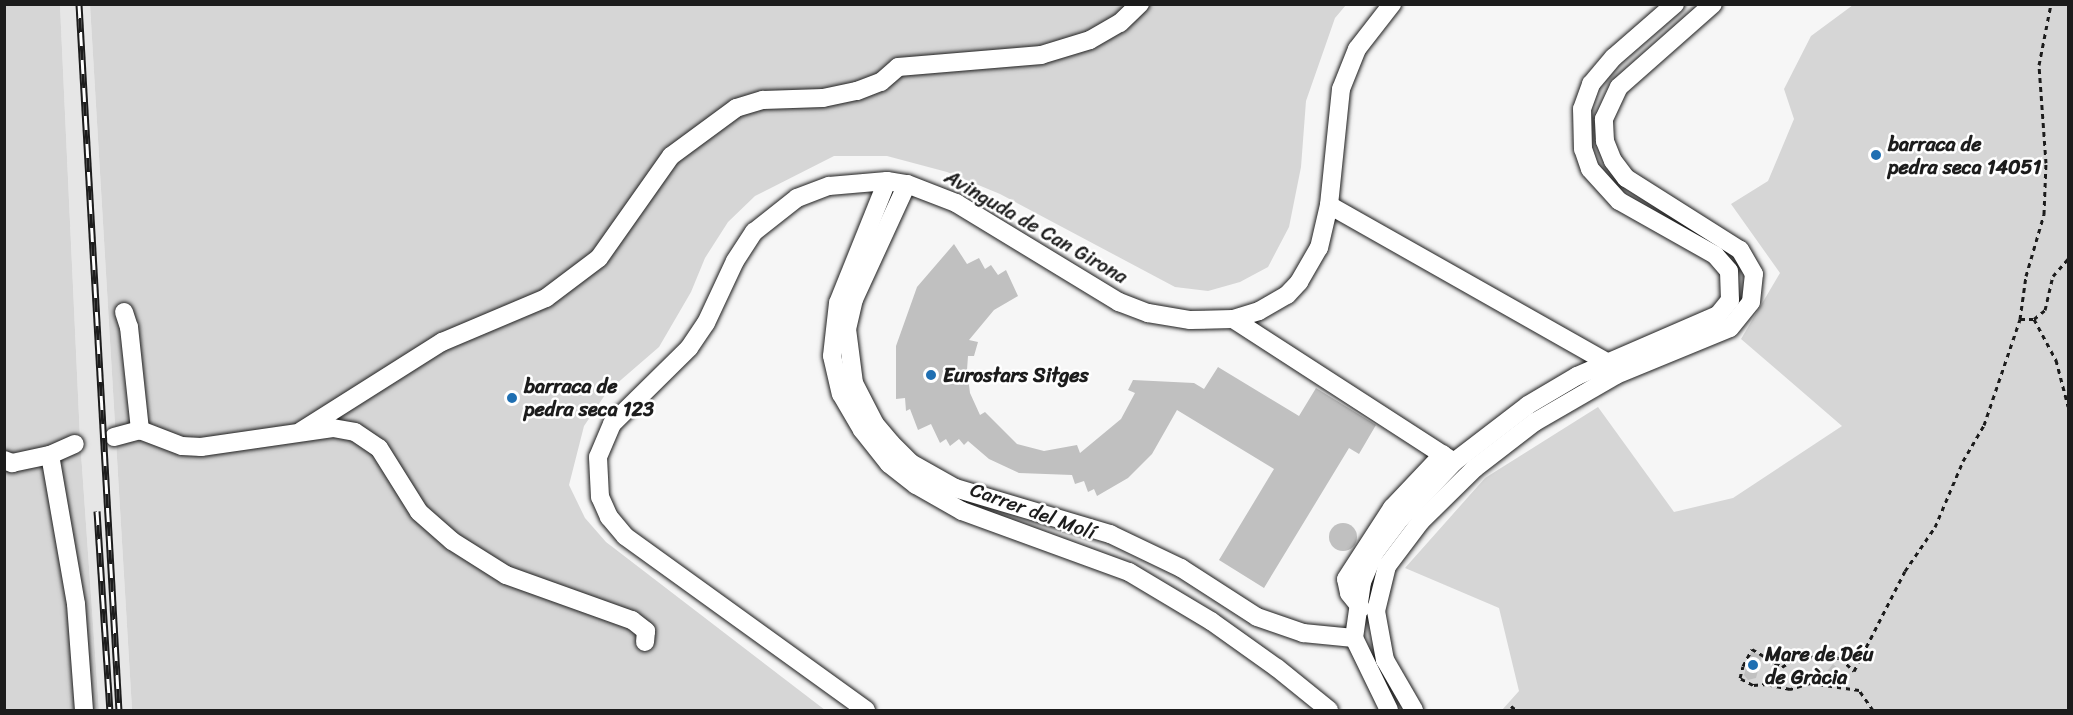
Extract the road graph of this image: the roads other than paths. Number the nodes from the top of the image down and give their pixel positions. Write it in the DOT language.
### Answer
graph roads {
  1 [pos="1140,4"];
  2 [pos="1392,4"];
  3 [pos="1675,4"];
  4 [pos="1713,4"];
  5 [pos="887,181"];
  6 [pos="907,184"];
  7 [pos="1329,206"];
  8 [pos="123,312"];
  9 [pos="1233,319"];
  10 [pos="1611,369"];
  11 [pos="140,430"];
  12 [pos="301,431"];
  13 [pos="114,437"];
  14 [pos="75,444"];
  15 [pos="50,455"];
  16 [pos="1448,458"];
  17 [pos="4,460"];
  18 [pos="1357,603"];
  19 [pos="1377,632"];
  20 [pos="1354,638"];
  21 [pos="645,642"];
  22 [pos="84,711"];
  23 [pos="866,711"];
  24 [pos="1329,711"];
  25 [pos="1389,711"];
  26 [pos="1414,711"];
  1 -- 12 [label="street"];
  2 -- 7 [label="street, Avinguda de Can Girona"];
  3 -- 10 [label="street"];
  4 -- 10 [label="street"];
  5 -- 6 [label="street, Avinguda de Can Girona"];
  5 -- 23 [label="street, Avinguda de Can Girona"];
  5 -- 24 [label="street, Carrer del Molí"];
  6 -- 9 [label="street, Avinguda de Can Girona"];
  6 -- 20 [label="street, Carrer del Molí"];
  7 -- 9 [label="street, Avinguda de Can Girona"];
  7 -- 10 [label="street"];
  8 -- 11 [label="street"];
  9 -- 16 [label="street"];
  10 -- 16 [label="street"];
  10 -- 19 [label="street"];
  11 -- 12 [label="street"];
  11 -- 13 [label="street"];
  12 -- 21 [label="street"];
  14 -- 15 [label="street"];
  15 -- 17 [label="street"];
  15 -- 22 [label="street"];
  16 -- 18 [label="street"];
  16 -- 18 [label="street"];
  18 -- 19 [label="street"];
  18 -- 20 [label="street"];
  19 -- 26 [label="street"];
  20 -- 25 [label="street"];
}
